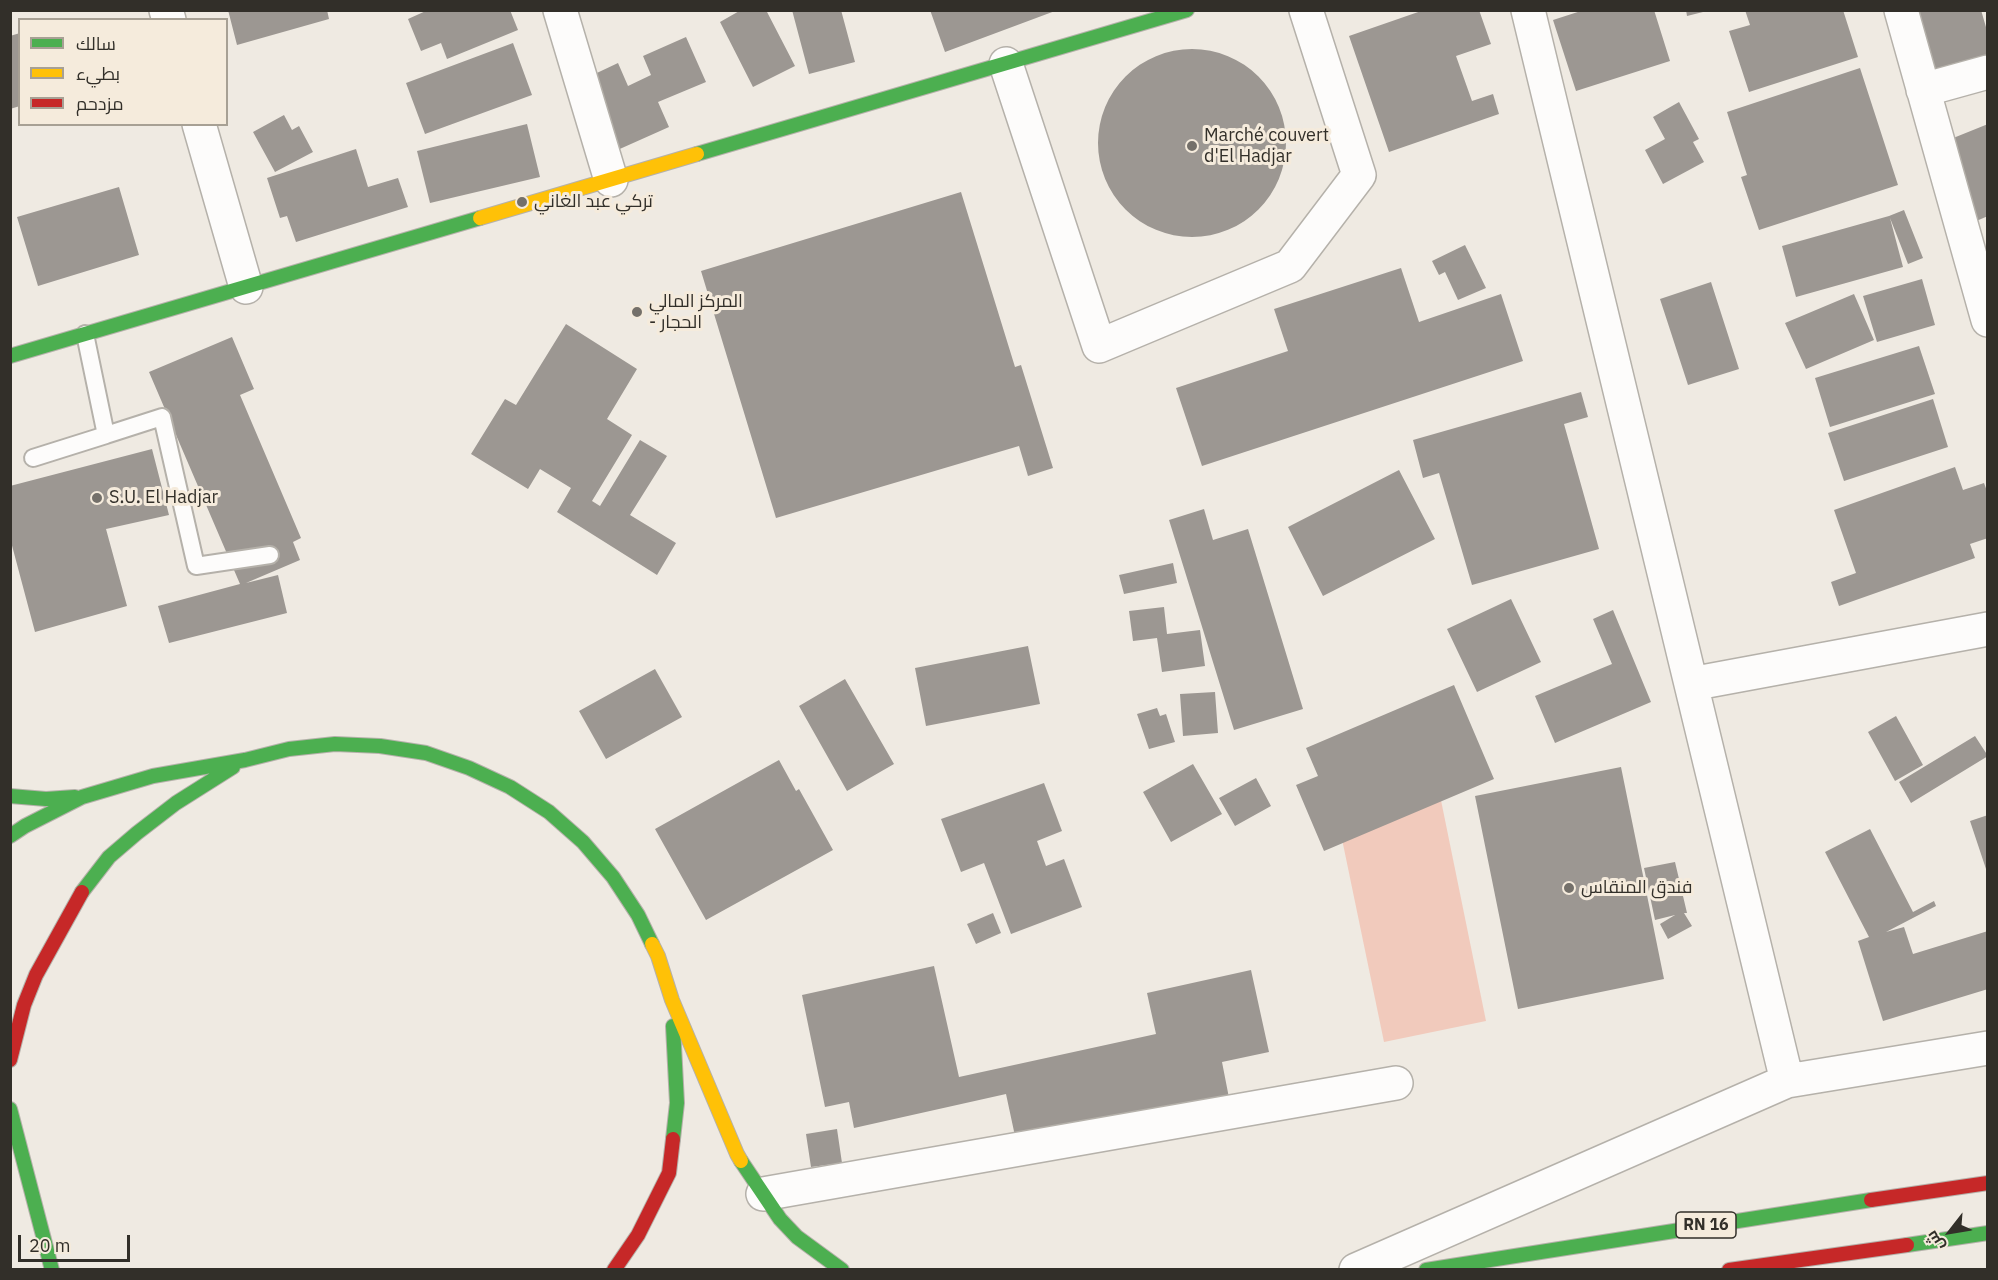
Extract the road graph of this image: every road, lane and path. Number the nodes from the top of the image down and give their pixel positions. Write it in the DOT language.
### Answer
graph roads {
  1 [pos="560,10"];
  2 [pos="1306,10"];
  3 [pos="1528,10"];
  4 [pos="1901,10"];
  5 [pos="1173,12"];
  6 [pos="1006,64"];
  7 [pos="1988,72"];
  8 [pos="1923,90"];
  9 [pos="200,126"];
  10 [pos="611,180"];
  11 [pos="246,287"];
  12 [pos="1988,320"];
  13 [pos="85,334"];
  14 [pos="10,356"];
  15 [pos="106,435"];
  16 [pos="33,458"];
  17 [pos="270,555"];
  18 [pos="1988,629"];
  19 [pos="1691,684"];
  20 [pos="245,760"];
  21 [pos="10,796"];
  22 [pos="82,797"];
  23 [pos="10,836"];
  24 [pos="672,1000"];
  25 [pos="1988,1048"];
  26 [pos="10,1060"];
  27 [pos="1786,1081"];
  28 [pos="1396,1083"];
  29 [pos="10,1109"];
  30 [pos="1988,1183"];
  31 [pos="763,1194"];
  32 [pos="1988,1233"];
  33 [pos="52,1269"];
  34 [pos="614,1269"];
  35 [pos="842,1269"];
  36 [pos="1356,1269"];
  37 [pos="1426,1269"];
  38 [pos="1729,1269"];
  1 -- 10 [label="street"];
  2 -- 6 [label="street"];
  3 -- 19 [label="street"];
  4 -- 8 [label="street"];
  5 -- 6 [label="main road"];
  6 -- 10 [label="main road"];
  7 -- 8 [label="street"];
  8 -- 12 [label="street"];
  9 -- 11 [label="street"];
  10 -- 11 [label="main road"];
  11 -- 13 [label="main road"];
  13 -- 14 [label="main road"];
  13 -- 15 [label="lane"];
  15 -- 16 [label="lane"];
  15 -- 17 [label="lane"];
  18 -- 19 [label="street"];
  19 -- 27 [label="street"];
  20 -- 22 [label="main road"];
  20 -- 24 [label="main road"];
  20 -- 26 [label="main road"];
  21 -- 22 [label="main road"];
  22 -- 23 [label="main road"];
  24 -- 31 [label="main road"];
  24 -- 34 [label="main road"];
  25 -- 27 [label="street"];
  27 -- 36 [label="street"];
  28 -- 31 [label="street"];
  29 -- 33 [label="main road"];
  30 -- 37 [label="main road, RN 16"];
  31 -- 35 [label="main road"];
  32 -- 38 [label="main road"];
}
